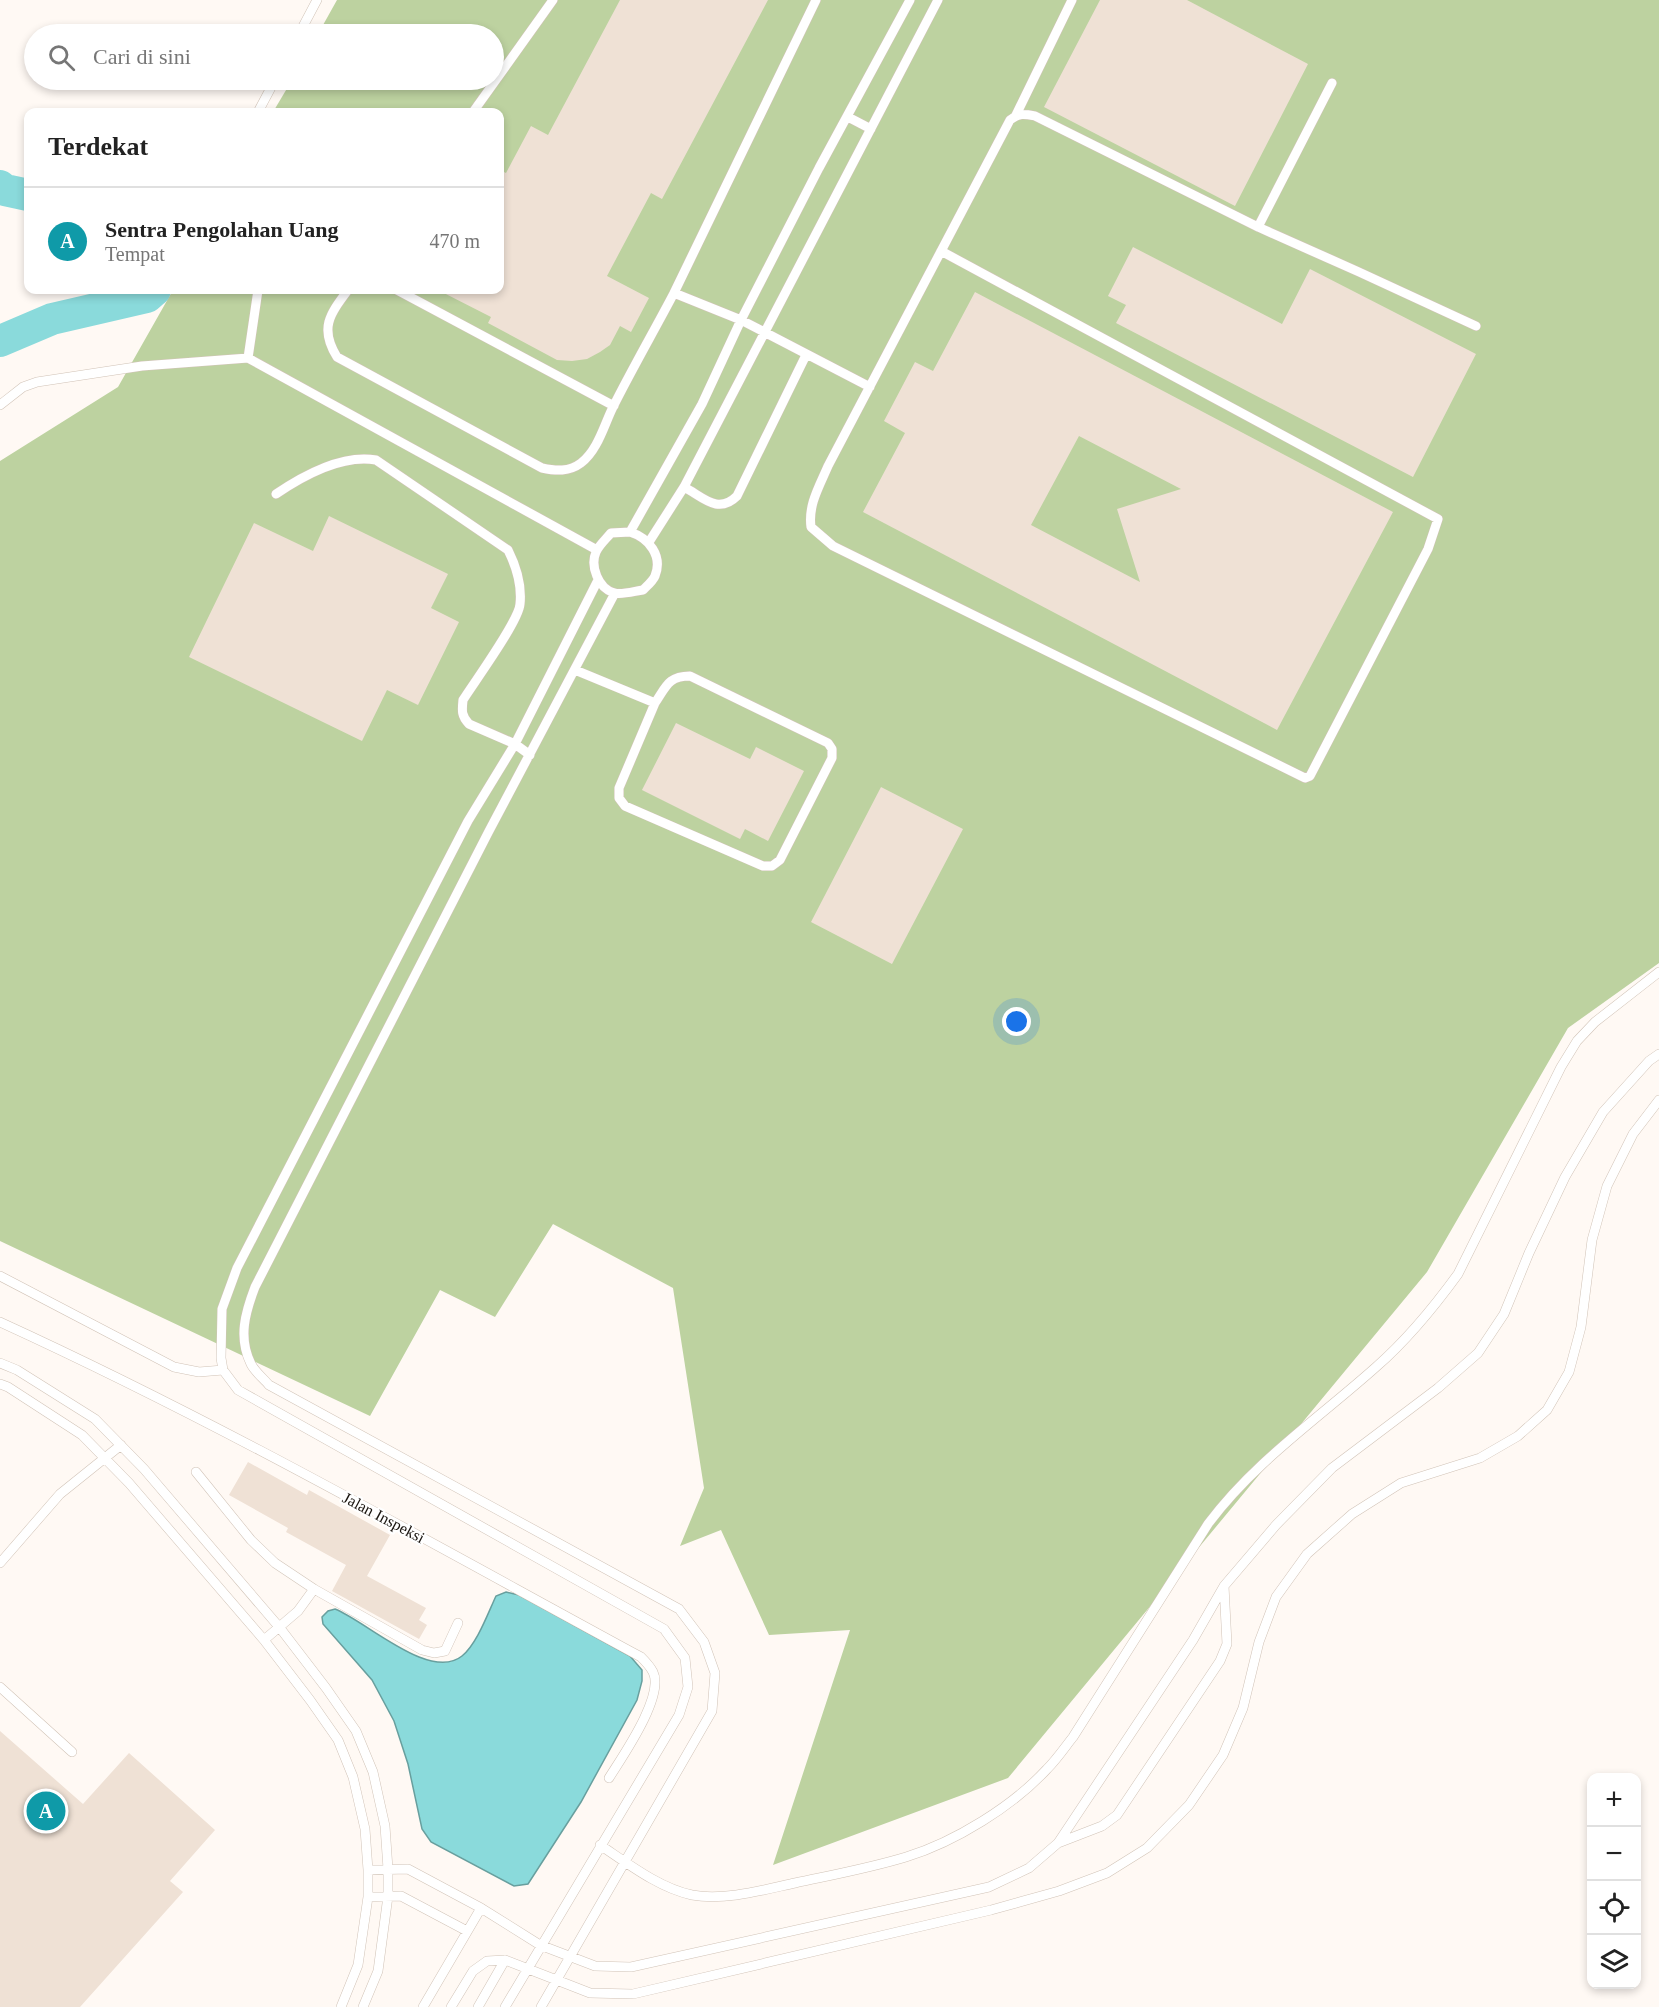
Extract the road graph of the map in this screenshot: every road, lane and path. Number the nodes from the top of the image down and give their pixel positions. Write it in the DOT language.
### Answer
graph roads {
  1 [pos="317,0"];
  2 [pos="553,0"];
  3 [pos="816,0"];
  4 [pos="910,0"];
  5 [pos="938,0"];
  6 [pos="1072,0"];
  7 [pos="304,24"];
  8 [pos="504,69"];
  9 [pos="1332,83"];
  10 [pos="270,90"];
  11 [pos="489,90"];
  12 [pos="260,108"];
  13 [pos="476,108"];
  14 [pos="1016,115"];
  15 [pos="848,117"];
  16 [pos="871,129"];
  17 [pos="1258,227"];
  18 [pos="940,251"];
  19 [pos="674,293"];
  20 [pos="257,294"];
  21 [pos="345,294"];
  22 [pos="404,294"];
  23 [pos="741,320"];
  24 [pos="1476,326"];
  25 [pos="764,332"];
  26 [pos="806,355"];
  27 [pos="248,358"];
  28 [pos="870,387"];
  29 [pos="0,405"];
  30 [pos="614,406"];
  31 [pos="684,487"];
  32 [pos="276,494"];
  33 [pos="630,532"];
  34 [pos="649,542"];
  35 [pos="597,550"];
  36 [pos="598,580"];
  37 [pos="615,593"];
  38 [pos="575,670"];
  39 [pos="654,703"];
  40 [pos="515,744"];
  41 [pos="530,755"];
  42 [pos="1659,972"];
  43 [pos="1659,1054"];
  44 [pos="1659,1100"];
  45 [pos="0,1276"];
  46 [pos="0,1322"];
  47 [pos="0,1363"];
  48 [pos="223,1370"];
  49 [pos="0,1384"];
  50 [pos="121,1445"];
  51 [pos="105,1458"];
  52 [pos="196,1472"];
  53 [pos="0,1563"];
  54 [pos="1224,1586"];
  55 [pos="314,1589"];
  56 [pos="458,1623"];
  57 [pos="280,1628"];
  58 [pos="264,1640"];
  59 [pos="0,1687"];
  60 [pos="72,1752"];
  61 [pos="609,1778"];
  62 [pos="1058,1843"];
  63 [pos="600,1845"];
  64 [pos="625,1862"];
  65 [pos="368,1869"];
  66 [pos="388,1869"];
  67 [pos="388,1896"];
  68 [pos="368,1897"];
  69 [pos="481,1908"];
  70 [pos="467,1931"];
  71 [pos="540,1945"];
  72 [pos="570,1957"];
  73 [pos="505,1960"];
  74 [pos="527,1968"];
  75 [pos="556,1980"];
  76 [pos="341,2007"];
  77 [pos="363,2007"];
  78 [pos="423,2007"];
  79 [pos="451,2007"];
  80 [pos="477,2007"];
  81 [pos="505,2007"];
  82 [pos="541,2007"];
  1 -- 7 [label="lane"];
  2 -- 8 [label="lane"];
  3 -- 19 [label="lane"];
  4 -- 15 [label="lane"];
  5 -- 16 [label="lane"];
  6 -- 14 [label="lane"];
  9 -- 17 [label="lane"];
  10 -- 12 [label="lane"];
  11 -- 13 [label="lane"];
  14 -- 17 [label="lane"];
  14 -- 18 [label="lane"];
  15 -- 16 [label="lane"];
  15 -- 23 [label="lane"];
  16 -- 25 [label="lane"];
  17 -- 24 [label="lane"];
  18 -- 28 [label="lane"];
  18 -- 28 [label="lane"];
  19 -- 23 [label="lane"];
  19 -- 30 [label="lane"];
  20 -- 27 [label="lane"];
  21 -- 30 [label="lane"];
  22 -- 30 [label="lane"];
  23 -- 25 [label="lane"];
  23 -- 33 [label="lane"];
  25 -- 26 [label="lane"];
  25 -- 31 [label="lane"];
  26 -- 28 [label="lane"];
  26 -- 31 [label="lane"];
  27 -- 29 [label="lane"];
  27 -- 35 [label="lane"];
  31 -- 34 [label="lane"];
  32 -- 40 [label="lane"];
  33 -- 34 [label="lane"];
  33 -- 35 [label="lane"];
  34 -- 37 [label="lane"];
  35 -- 36 [label="lane"];
  36 -- 37 [label="lane"];
  36 -- 40 [label="lane"];
  37 -- 38 [label="lane"];
  38 -- 39 [label="lane"];
  38 -- 41 [label="lane"];
  39 -- 39 [label="lane"];
  40 -- 41 [label="lane"];
  40 -- 48 [label="lane"];
  41 -- 64 [label="lane"];
  42 -- 64 [label="lane"];
  43 -- 54 [label="lane"];
  44 -- 75 [label="lane"];
  45 -- 48 [label="lane"];
  46 -- 61 [label="lane, Jalan Inspeksi"];
  47 -- 50 [label="lane"];
  48 -- 63 [label="lane"];
  49 -- 51 [label="lane"];
  50 -- 51 [label="lane"];
  50 -- 57 [label="lane"];
  51 -- 53 [label="lane"];
  51 -- 58 [label="lane"];
  52 -- 55 [label="lane"];
  54 -- 62 [label="lane"];
  54 -- 62 [label="lane"];
  55 -- 56 [label="lane"];
  55 -- 57 [label="lane"];
  57 -- 58 [label="lane"];
  57 -- 66 [label="lane"];
  58 -- 65 [label="lane"];
  59 -- 60 [label="lane"];
  62 -- 72 [label="lane"];
  63 -- 64 [label="lane"];
  63 -- 71 [label="lane"];
  64 -- 72 [label="lane"];
  65 -- 66 [label="lane"];
  65 -- 68 [label="lane"];
  66 -- 67 [label="lane"];
  66 -- 69 [label="lane"];
  67 -- 68 [label="lane"];
  67 -- 70 [label="lane"];
  67 -- 77 [label="lane"];
  68 -- 76 [label="lane"];
  69 -- 70 [label="lane"];
  69 -- 71 [label="lane"];
  70 -- 78 [label="lane"];
  71 -- 72 [label="lane"];
  71 -- 74 [label="lane"];
  72 -- 75 [label="lane"];
  73 -- 74 [label="lane"];
  73 -- 79 [label="lane"];
  73 -- 80 [label="lane"];
  74 -- 75 [label="lane"];
  74 -- 81 [label="lane"];
  75 -- 82 [label="lane"];
}
